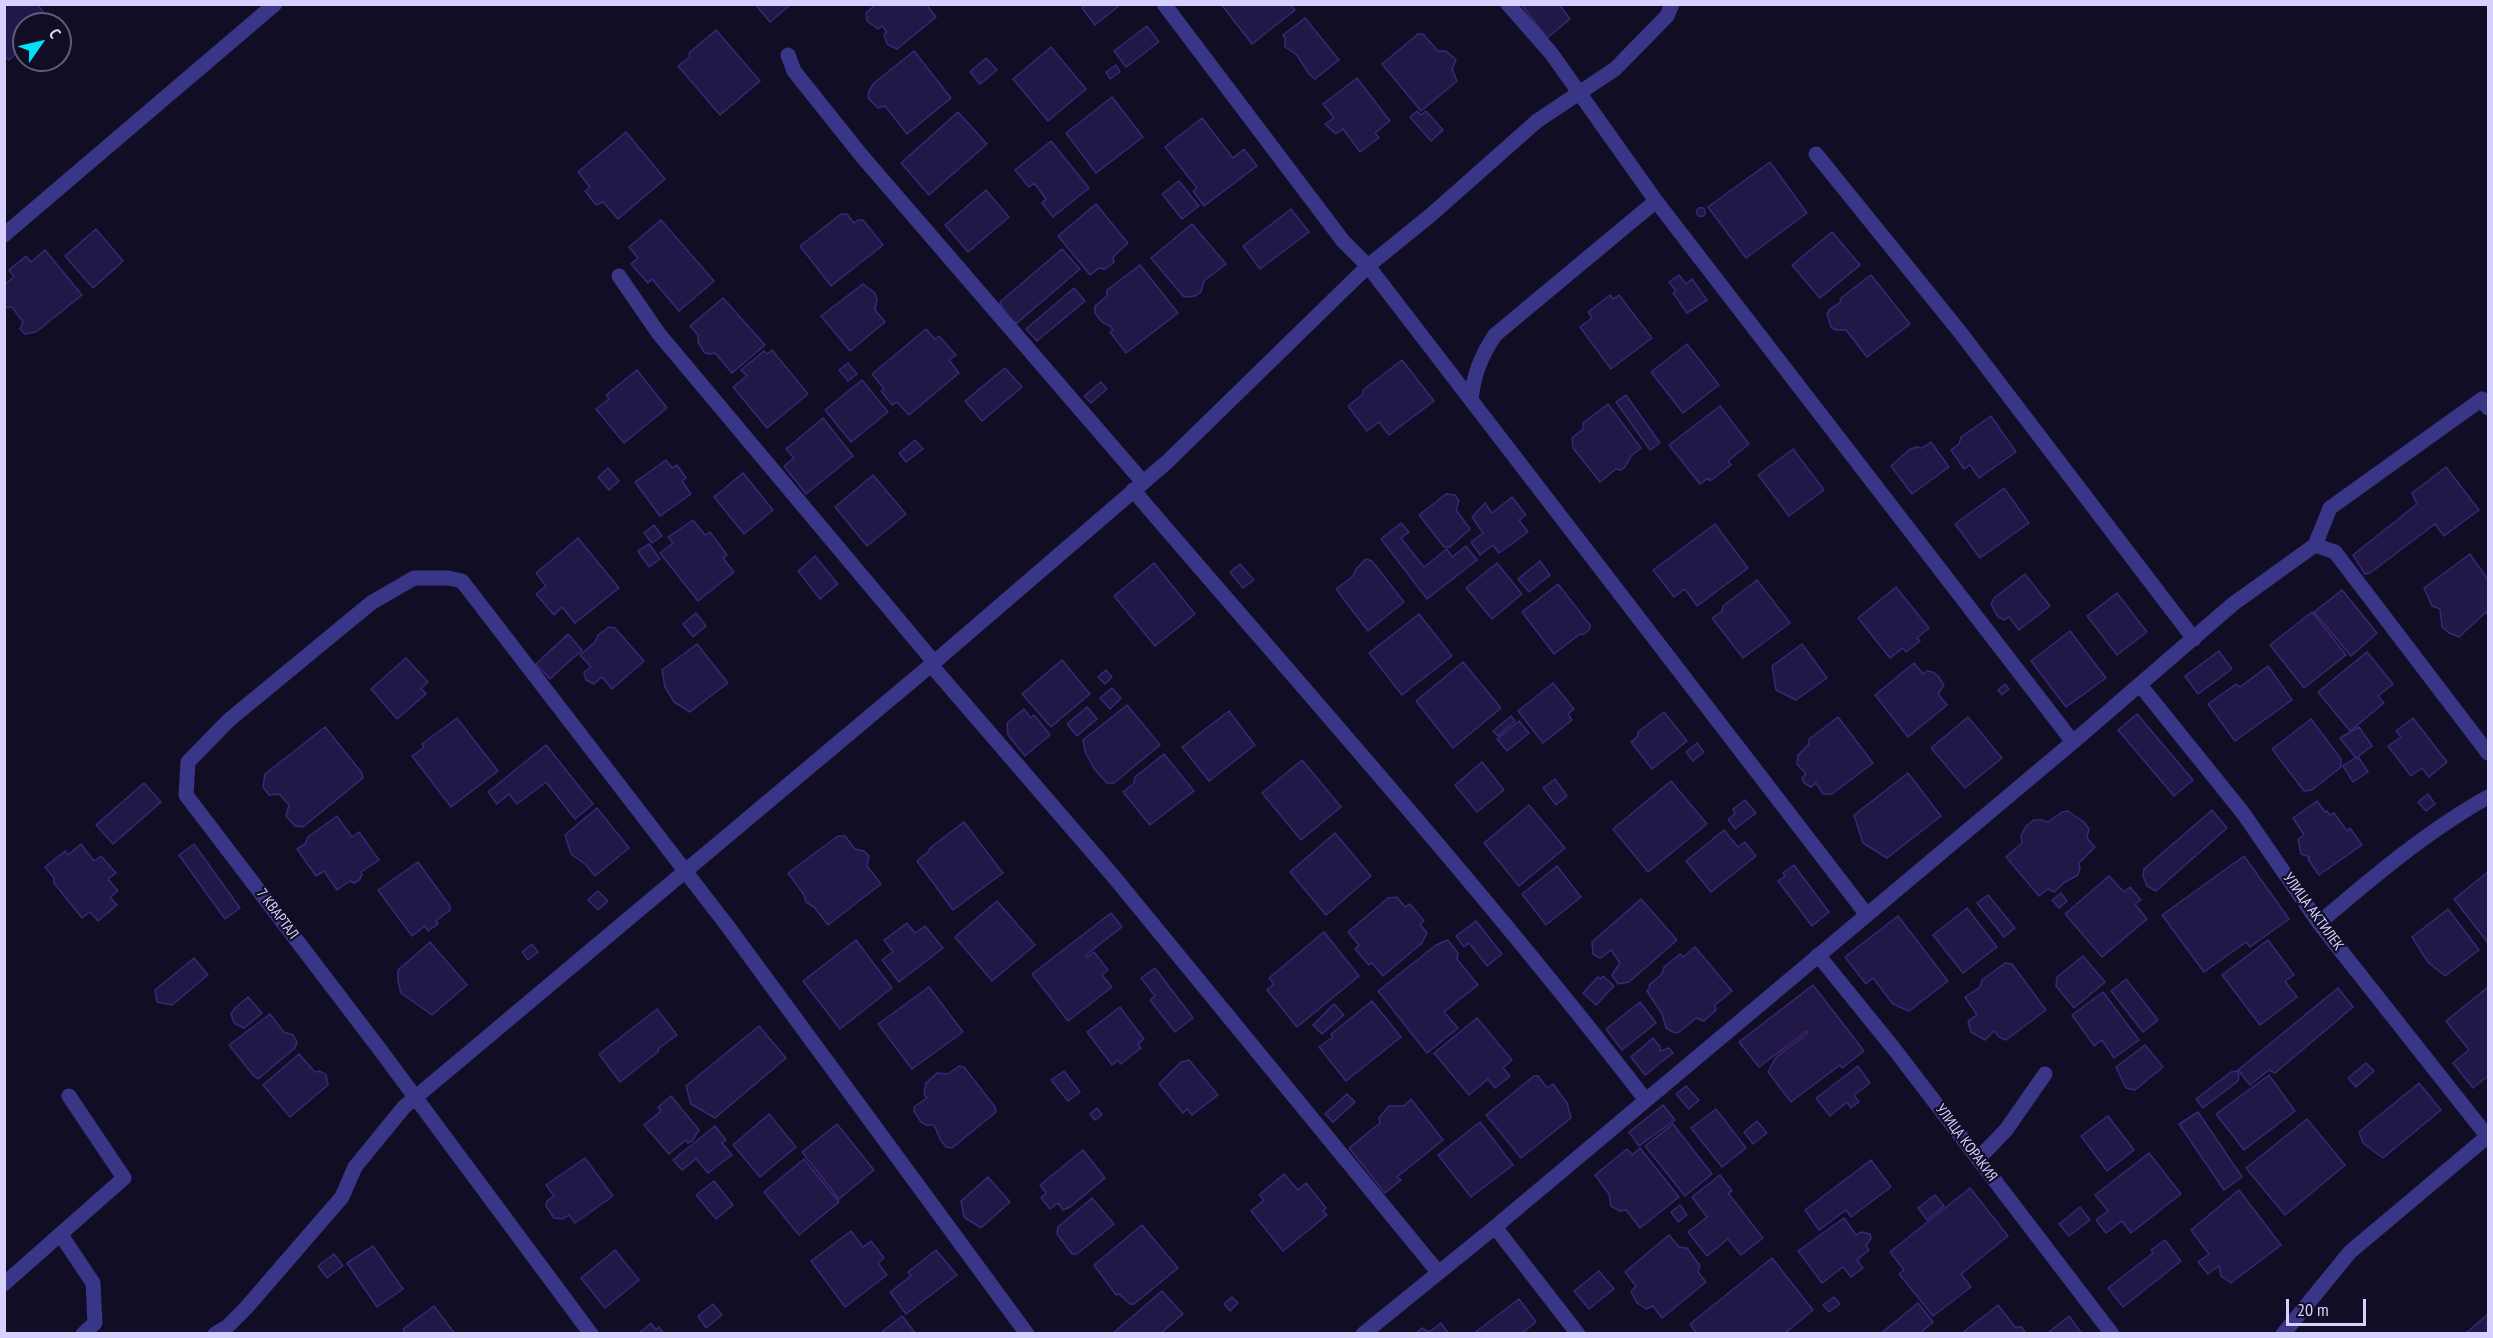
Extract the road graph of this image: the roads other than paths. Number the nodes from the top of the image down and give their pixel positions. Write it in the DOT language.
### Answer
graph roads {
  1 [pos="275,4"];
  2 [pos="1164,4"];
  3 [pos="1508,4"];
  4 [pos="1672,4"];
  5 [pos="788,55"];
  6 [pos="1579,94"];
  7 [pos="1816,154"];
  8 [pos="1656,201"];
  9 [pos="4,235"];
  10 [pos="1368,266"];
  11 [pos="619,276"];
  12 [pos="1471,399"];
  13 [pos="2488,408"];
  14 [pos="1138,486"];
  15 [pos="2315,544"];
  16 [pos="2194,639"];
  17 [pos="932,663"];
  18 [pos="2140,686"];
  19 [pos="2073,742"];
  20 [pos="2487,748"];
  21 [pos="2488,797"];
  22 [pos="685,872"];
  23 [pos="1867,915"];
  24 [pos="2319,923"];
  25 [pos="1818,955"];
  26 [pos="2045,1074"];
  27 [pos="69,1096"];
  28 [pos="417,1098"];
  29 [pos="1645,1099"];
  30 [pos="2488,1137"];
  31 [pos="1978,1158"];
  32 [pos="1495,1227"];
  33 [pos="61,1235"];
  34 [pos="1438,1272"];
  35 [pos="4,1284"];
  36 [pos="83,1334"];
  37 [pos="215,1334"];
  38 [pos="591,1334"];
  39 [pos="1027,1334"];
  40 [pos="1363,1334"];
  41 [pos="1578,1334"];
  42 [pos="2112,1334"];
  43 [pos="2283,1334"];
  1 -- 9 [label="street"];
  2 -- 10 [label="street"];
  3 -- 6 [label="street"];
  4 -- 6 [label="street"];
  5 -- 14 [label="street"];
  6 -- 8 [label="street"];
  6 -- 10 [label="street"];
  7 -- 16 [label="street"];
  8 -- 12 [label="street"];
  8 -- 19 [label="street"];
  10 -- 12 [label="street"];
  10 -- 14 [label="street"];
  11 -- 17 [label="street"];
  12 -- 23 [label="street"];
  13 -- 15 [label="street"];
  14 -- 17 [label="street"];
  14 -- 29 [label="street"];
  15 -- 16 [label="street"];
  15 -- 20 [label="street"];
  16 -- 18 [label="street"];
  17 -- 22 [label="street"];
  17 -- 34 [label="street"];
  18 -- 19 [label="street"];
  18 -- 24 [label="street, УЛИЦА АКТИЛЕК"];
  19 -- 23 [label="street"];
  21 -- 24 [label="street"];
  22 -- 28 [label="street"];
  22 -- 28 [label="street, 7 КВАРТАЛ"];
  22 -- 39 [label="street"];
  23 -- 25 [label="street"];
  24 -- 30 [label="street, УЛИЦА АКТИЛЕК"];
  25 -- 29 [label="street"];
  25 -- 31 [label="street, УЛИЦА КОРАКИЯ"];
  26 -- 31 [label="street"];
  27 -- 33 [label="street"];
  28 -- 37 [label="street"];
  28 -- 38 [label="street, 7 КВАРТАЛ"];
  29 -- 32 [label="street"];
  30 -- 43 [label="street"];
  31 -- 42 [label="street, УЛИЦА КОРАКИЯ"];
  32 -- 34 [label="street"];
  32 -- 41 [label="street"];
  33 -- 35 [label="street"];
  33 -- 36 [label="street"];
  34 -- 40 [label="street"];
}
